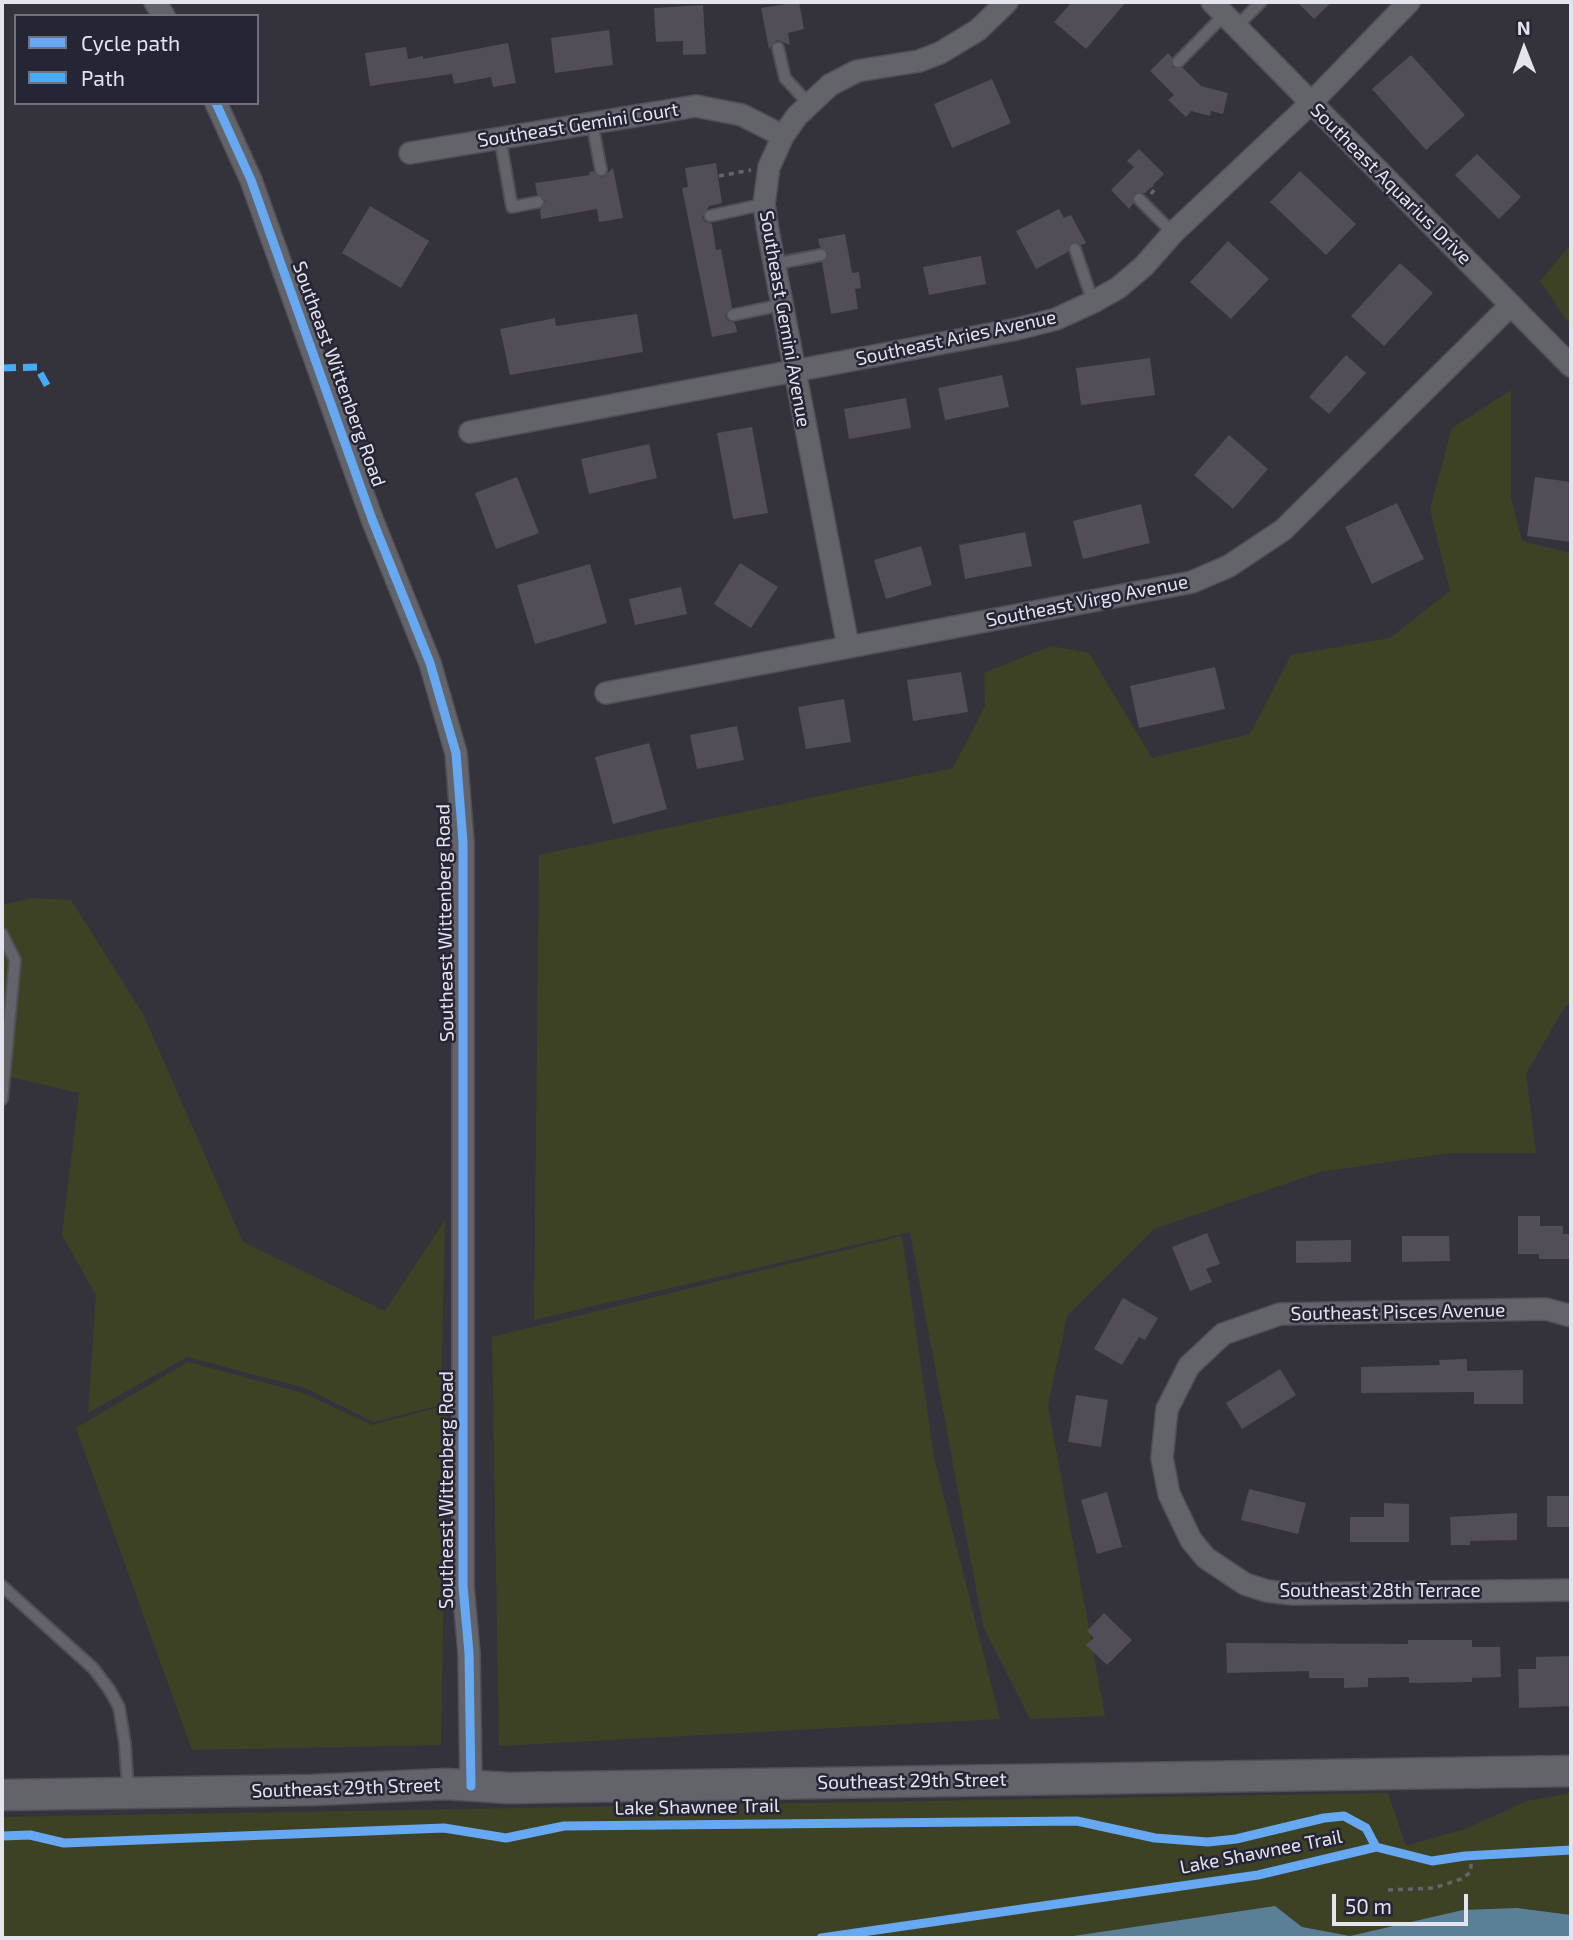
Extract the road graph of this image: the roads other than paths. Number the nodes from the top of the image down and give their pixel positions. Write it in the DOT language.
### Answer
graph roads {
  1 [pos="1007,2"];
  2 [pos="1261,2"];
  3 [pos="1409,2"];
  4 [pos="1225,14"];
  5 [pos="778,48"];
  6 [pos="1178,62"];
  7 [pos="808,103"];
  8 [pos="1311,103"];
  9 [pos="217,105"];
  10 [pos="592,122"];
  11 [pos="783,136"];
  12 [pos="500,138"];
  13 [pos="411,153"];
  14 [pos="601,170"];
  15 [pos="1139,199"];
  16 [pos="538,202"];
  17 [pos="764,204"];
  18 [pos="710,216"];
  19 [pos="1172,233"];
  20 [pos="1075,249"];
  21 [pos="821,255"];
  22 [pos="774,264"];
  23 [pos="1093,302"];
  24 [pos="781,305"];
  25 [pos="1511,305"];
  26 [pos="733,315"];
  27 [pos="1571,366"];
  28 [pos="792,370"];
  29 [pos="470,432"];
  30 [pos="848,646"];
  31 [pos="606,693"];
  32 [pos="2,934"];
  33 [pos="2,1099"];
  34 [pos="1571,1316"];
  35 [pos="1165,1477"];
  36 [pos="2,1586"];
  37 [pos="1571,1590"];
  38 [pos="1571,1771"];
  39 [pos="471,1786"];
  40 [pos="128,1793"];
  41 [pos="2,1795"];
  1 -- 7 [label="street, Southeast Gemini Avenue"];
  2 -- 4 [label="lane"];
  3 -- 8 [label="street, Southeast Aries Avenue"];
  4 -- 6 [label="lane"];
  4 -- 8 [label="street, Southeast Aquarius Drive"];
  5 -- 7 [label="lane"];
  7 -- 11 [label="street, Southeast Gemini Avenue"];
  8 -- 19 [label="street, Southeast Aries Avenue"];
  8 -- 25 [label="street, Southeast Aquarius Drive"];
  9 -- 39 [label="street, Southeast Wittenberg Road"];
  10 -- 11 [label="street, Southeast Gemini Court"];
  10 -- 12 [label="street, Southeast Gemini Court"];
  10 -- 14 [label="lane"];
  11 -- 17 [label="street, Southeast Gemini Avenue"];
  12 -- 13 [label="street, Southeast Gemini Court"];
  12 -- 16 [label="lane"];
  15 -- 19 [label="lane"];
  17 -- 18 [label="lane"];
  17 -- 22 [label="street, Southeast Gemini Avenue"];
  19 -- 23 [label="street, Southeast Aries Avenue"];
  20 -- 23 [label="lane"];
  21 -- 22 [label="lane"];
  22 -- 24 [label="street, Southeast Gemini Avenue"];
  23 -- 28 [label="street, Southeast Aries Avenue"];
  24 -- 26 [label="lane"];
  24 -- 28 [label="street, Southeast Gemini Avenue"];
  25 -- 27 [label="street, Southeast Aquarius Drive"];
  25 -- 30 [label="street, Southeast Virgo Avenue"];
  28 -- 29 [label="street, Southeast Aries Avenue"];
  28 -- 30 [label="street, Southeast Gemini Avenue"];
  30 -- 31 [label="street, Southeast Virgo Avenue"];
  32 -- 33 [label="lane"];
  34 -- 35 [label="street, Southeast Pisces Avenue"];
  35 -- 37 [label="street, Southeast 28th Terrace"];
  36 -- 40 [label="lane"];
  38 -- 39 [label="main road, Southeast 29th Street"];
  39 -- 40 [label="main road, Southeast 29th Street"];
  40 -- 41 [label="main road, Southeast 29th Street"];
}
